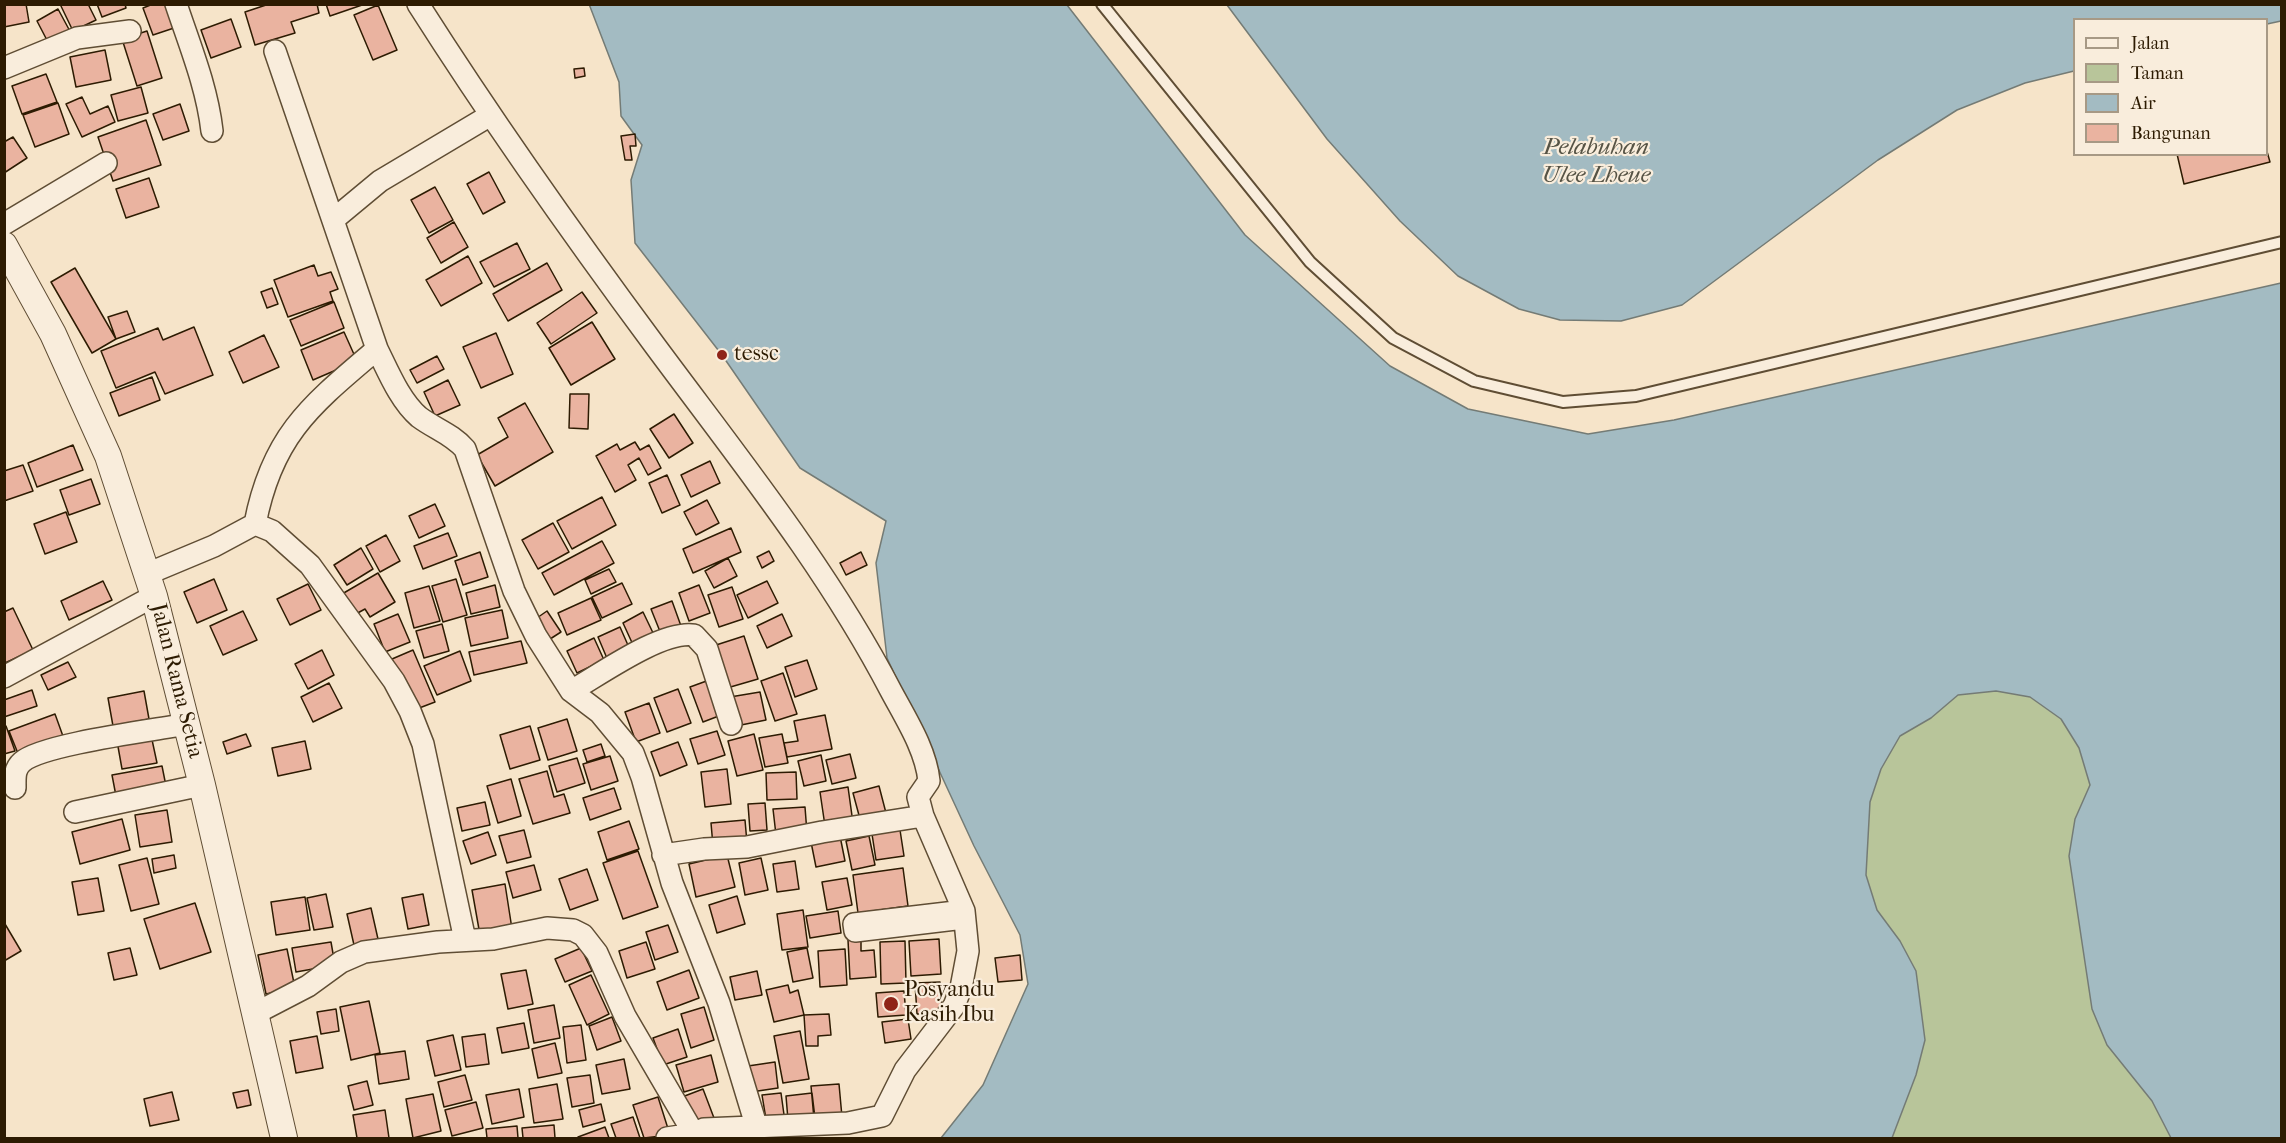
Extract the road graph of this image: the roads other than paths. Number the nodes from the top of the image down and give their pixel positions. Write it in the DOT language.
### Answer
graph roads {
  1 [pos="176,4"];
  2 [pos="418,4"];
  3 [pos="1102,4"];
  4 [pos="130,32"];
  5 [pos="275,51"];
  6 [pos="4,68"];
  7 [pos="489,116"];
  8 [pos="212,131"];
  9 [pos="106,163"];
  10 [pos="333,220"];
  11 [pos="4,224"];
  12 [pos="2282,242"];
  13 [pos="4,245"];
  14 [pos="378,349"];
  15 [pos="255,524"];
  16 [pos="151,585"];
  17 [pos="4,677"];
  18 [pos="571,691"];
  19 [pos="187,724"];
  20 [pos="731,724"];
  21 [pos="202,784"];
  22 [pos="15,788"];
  23 [pos="75,812"];
  24 [pos="923,816"];
  25 [pos="663,855"];
  26 [pos="465,940"];
  27 [pos="256,1012"];
  28 [pos="756,1125"];
  29 [pos="801,1131"];
  30 [pos="694,1134"];
  31 [pos="284,1138"];
  32 [pos="667,1138"];
  1 -- 8 [label="street"];
  2 -- 7 [label="street"];
  3 -- 12 [label="lane"];
  4 -- 6 [label="street"];
  5 -- 10 [label="street"];
  7 -- 10 [label="street"];
  7 -- 24 [label="street"];
  9 -- 11 [label="street"];
  10 -- 14 [label="street"];
  13 -- 16 [label="street, Jalan Rama Setia"];
  14 -- 15 [label="street"];
  14 -- 18 [label="street"];
  15 -- 16 [label="street"];
  15 -- 26 [label="street"];
  16 -- 17 [label="street"];
  16 -- 19 [label="street, Jalan Rama Setia"];
  18 -- 20 [label="street"];
  18 -- 25 [label="street"];
  19 -- 21 [label="street, Jalan Rama Setia"];
  19 -- 22 [label="street"];
  21 -- 23 [label="street"];
  21 -- 27 [label="street, Jalan Rama Setia"];
  24 -- 25 [label="street"];
  24 -- 29 [label="street"];
  25 -- 28 [label="street"];
  26 -- 27 [label="street"];
  26 -- 30 [label="street"];
  27 -- 31 [label="street, Jalan Rama Setia"];
  28 -- 29 [label="street"];
  28 -- 30 [label="street"];
  30 -- 32 [label="street"];
}
